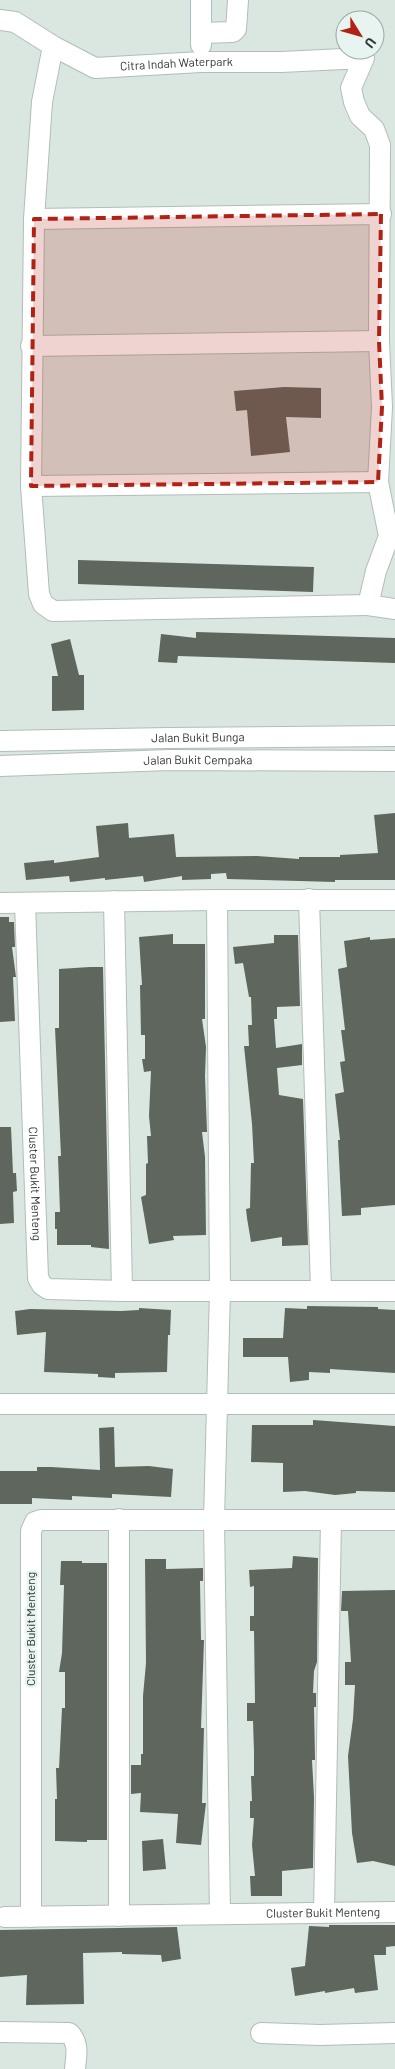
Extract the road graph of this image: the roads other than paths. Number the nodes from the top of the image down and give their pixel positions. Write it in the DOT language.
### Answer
graph roads {
  1 [pos="201,0"];
  2 [pos="238,0"];
  3 [pos="0,20"];
  4 [pos="201,33"];
  5 [pos="53,46"];
  6 [pos="201,62"];
  7 [pos="381,214"];
  8 [pos="34,219"];
  9 [pos="379,341"];
  10 [pos="32,346"];
  11 [pos="389,407"];
  12 [pos="378,482"];
  13 [pos="31,486"];
  14 [pos="392,540"];
  15 [pos="368,605"];
  16 [pos="395,608"];
  17 [pos="395,736"];
  18 [pos="348,737"];
  19 [pos="169,738"];
  20 [pos="0,741"];
  21 [pos="170,760"];
  22 [pos="349,760"];
  23 [pos="395,760"];
  24 [pos="0,766"];
  25 [pos="309,899"];
  26 [pos="217,900"];
  27 [pos="395,900"];
  28 [pos="114,901"];
  29 [pos="0,903"];
  30 [pos="24,903"];
  31 [pos="322,1290"];
  32 [pos="122,1291"];
  33 [pos="220,1291"];
  34 [pos="395,1291"];
  35 [pos="0,1404"];
  36 [pos="216,1404"];
  37 [pos="395,1404"];
  38 [pos="119,1519"];
  39 [pos="214,1520"];
  40 [pos="331,1520"];
  41 [pos="395,1520"];
  42 [pos="324,1912"];
  43 [pos="395,1912"];
  44 [pos="220,1914"];
  45 [pos="119,1916"];
  46 [pos="5,1917"];
  47 [pos="31,1917"];
  48 [pos="0,2032"];
  49 [pos="261,2033"];
  50 [pos="395,2033"];
  51 [pos="75,2069"];
  1 -- 4 [label="street"];
  2 -- 4 [label="street"];
  3 -- 5 [label="street, Citra Indah Waterpark"];
  4 -- 6 [label="street"];
  5 -- 6 [label="street, Citra Indah Waterpark"];
  5 -- 8 [label="street"];
  6 -- 7 [label="street, Citra Indah Waterpark"];
  7 -- 8 [label="street"];
  7 -- 9 [label="street"];
  8 -- 10 [label="street"];
  9 -- 10 [label="street"];
  9 -- 11 [label="street"];
  10 -- 13 [label="street"];
  11 -- 12 [label="street"];
  12 -- 13 [label="street"];
  12 -- 14 [label="street"];
  13 -- 15 [label="street"];
  14 -- 15 [label="street"];
  15 -- 16 [label="street"];
  17 -- 18 [label="street, Jalan Bukit Bunga"];
  18 -- 19 [label="street, Jalan Bukit Bunga"];
  18 -- 22 [label="street"];
  19 -- 20 [label="street, Jalan Bukit Bunga"];
  19 -- 21 [label="street"];
  21 -- 22 [label="street, Jalan Bukit Cempaka"];
  21 -- 24 [label="street, Jalan Bukit Cempaka"];
  22 -- 23 [label="street, Jalan Bukit Cempaka"];
  25 -- 26 [label="street"];
  25 -- 27 [label="street"];
  25 -- 31 [label="street"];
  26 -- 28 [label="street"];
  26 -- 33 [label="street"];
  28 -- 30 [label="street"];
  28 -- 32 [label="street"];
  29 -- 30 [label="street"];
  30 -- 32 [label="street, Cluster Bukit Menteng"];
  31 -- 33 [label="street, Cluster Bukit Menteng"];
  31 -- 34 [label="street, Cluster Bukit Menteng"];
  32 -- 33 [label="street, Cluster Bukit Menteng"];
  33 -- 36 [label="street"];
  35 -- 36 [label="street"];
  36 -- 37 [label="street"];
  36 -- 39 [label="street"];
  38 -- 39 [label="street, Cluster Bukit Menteng"];
  38 -- 45 [label="street"];
  38 -- 47 [label="street, Cluster Bukit Menteng"];
  39 -- 40 [label="street, Cluster Bukit Menteng"];
  39 -- 44 [label="street"];
  40 -- 41 [label="street, Cluster Bukit Menteng"];
  40 -- 42 [label="street"];
  42 -- 43 [label="street, Cluster Bukit Menteng"];
  42 -- 44 [label="street, Cluster Bukit Menteng"];
  44 -- 45 [label="street, Cluster Bukit Menteng"];
  45 -- 47 [label="street, Cluster Bukit Menteng"];
  46 -- 47 [label="street, Cluster Bukit Menteng"];
  48 -- 51 [label="street"];
  49 -- 50 [label="street"];
}
